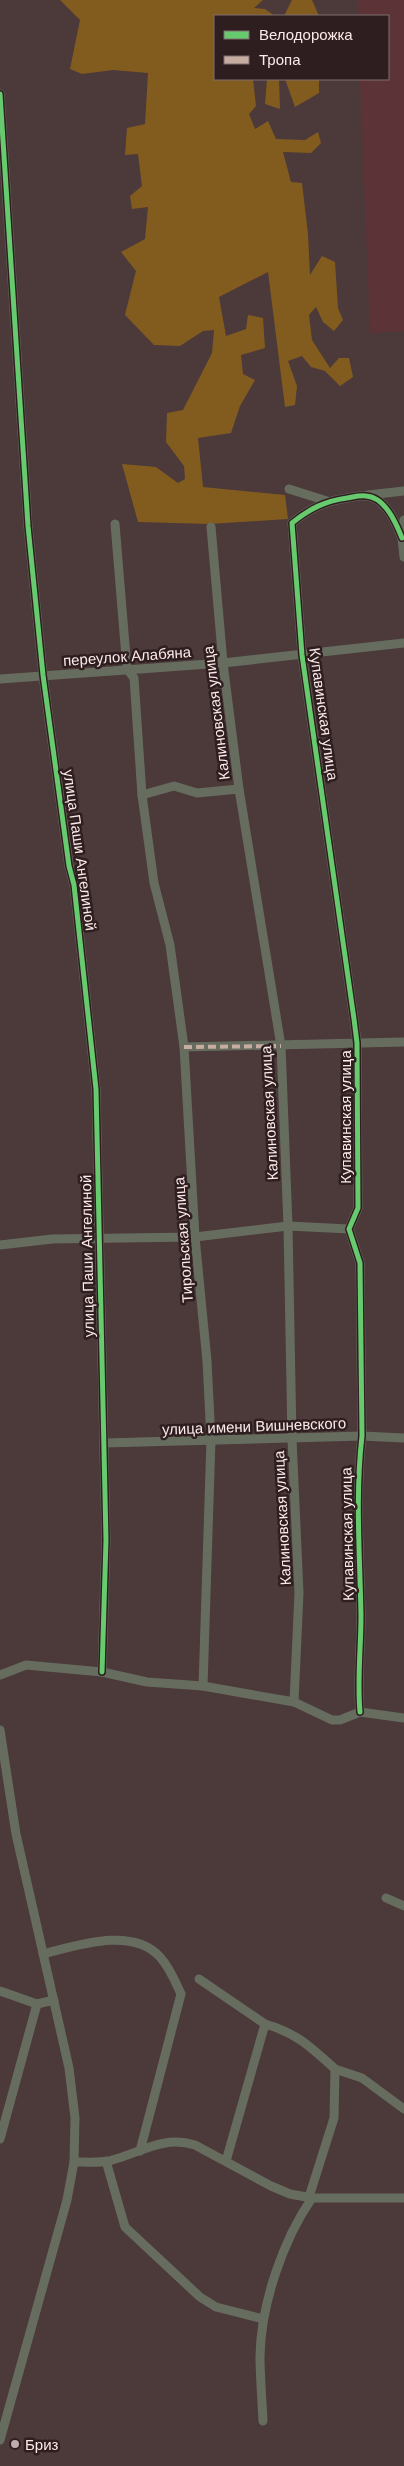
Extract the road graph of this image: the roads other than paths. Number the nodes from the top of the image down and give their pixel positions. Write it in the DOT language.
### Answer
graph roads {
  1 [pos="0,94"];
  2 [pos="289,489"];
  3 [pos="404,491"];
  4 [pos="368,495"];
  5 [pos="327,501"];
  6 [pos="404,520"];
  7 [pos="115,524"];
  8 [pos="211,527"];
  9 [pos="402,538"];
  10 [pos="404,557"];
  11 [pos="404,643"];
  12 [pos="302,655"];
  13 [pos="223,664"];
  14 [pos="127,669"];
  15 [pos="43,675"];
  16 [pos="0,679"];
  17 [pos="239,789"];
  18 [pos="142,795"];
  19 [pos="404,1042"];
  20 [pos="357,1043"];
  21 [pos="281,1046"];
  22 [pos="184,1047"];
  23 [pos="288,1226"];
  24 [pos="349,1229"];
  25 [pos="195,1237"];
  26 [pos="99,1238"];
  27 [pos="0,1245"];
  28 [pos="362,1436"];
  29 [pos="404,1438"];
  30 [pos="292,1439"];
  31 [pos="211,1440"];
  32 [pos="104,1443"];
  33 [pos="102,1672"];
  34 [pos="0,1675"];
  35 [pos="203,1686"];
  36 [pos="294,1702"];
  37 [pos="360,1712"];
  38 [pos="404,1718"];
  39 [pos="0,1730"];
  40 [pos="386,1898"];
  41 [pos="404,1906"];
  42 [pos="43,1954"];
  43 [pos="199,1979"];
  44 [pos="0,1991"];
  45 [pos="54,2000"];
  46 [pos="37,2004"];
  47 [pos="265,2024"];
  48 [pos="335,2070"];
  49 [pos="404,2109"];
  50 [pos="0,2139"];
  51 [pos="140,2151"];
  52 [pos="106,2161"];
  53 [pos="226,2161"];
  54 [pos="74,2162"];
  55 [pos="310,2198"];
  56 [pos="404,2198"];
  57 [pos="264,2319"];
  58 [pos="263,2421"];
  59 [pos="0,2440"];
  1 -- 15 [label="street, улица Паши Ангелиной"];
  2 -- 5 [label="street"];
  3 -- 4 [label="street"];
  4 -- 5 [label="street"];
  4 -- 9 [label="street"];
  5 -- 12 [label="street, Купавинская улица"];
  6 -- 9 [label="street"];
  7 -- 14 [label="street, Тирольская улица"];
  8 -- 13 [label="street, Калиновская улица"];
  9 -- 10 [label="street"];
  11 -- 12 [label="street, переулок Алабяна"];
  12 -- 13 [label="street, переулок Алабяна"];
  12 -- 20 [label="street, Купавинская улица"];
  13 -- 14 [label="street, переулок Алабяна"];
  13 -- 17 [label="street, Калиновская улица"];
  14 -- 15 [label="street, переулок Алабяна"];
  14 -- 18 [label="street, Тирольская улица"];
  15 -- 16 [label="street, переулок Алабяна"];
  15 -- 26 [label="street, улица Паши Ангелиной"];
  17 -- 18 [label="street"];
  17 -- 21 [label="street, Калиновская улица"];
  18 -- 22 [label="street, Тирольская улица"];
  19 -- 20 [label="street"];
  20 -- 21 [label="street"];
  20 -- 24 [label="street, Купавинская улица"];
  21 -- 22 [label="street"];
  21 -- 23 [label="street, Калиновская улица"];
  22 -- 25 [label="street, Тирольская улица"];
  23 -- 24 [label="street"];
  23 -- 25 [label="street"];
  23 -- 30 [label="street, Калиновская улица"];
  24 -- 28 [label="street, Купавинская улица"];
  25 -- 26 [label="street"];
  25 -- 31 [label="street, Тирольская улица"];
  26 -- 27 [label="street"];
  26 -- 32 [label="street, улица Паши Ангелиной"];
  28 -- 29 [label="street, улица имени Вишневского"];
  28 -- 30 [label="street, улица имени Вишневского"];
  28 -- 37 [label="street, Купавинская улица"];
  30 -- 31 [label="street, улица имени Вишневского"];
  30 -- 36 [label="street, Калиновская улица"];
  31 -- 32 [label="street, улица имени Вишневского"];
  31 -- 35 [label="street, Тирольская улица"];
  32 -- 33 [label="street, улица Паши Ангелиной"];
  33 -- 34 [label="street"];
  33 -- 35 [label="street"];
  35 -- 36 [label="street"];
  36 -- 37 [label="street"];
  37 -- 38 [label="street"];
  39 -- 42 [label="street"];
  40 -- 41 [label="street"];
  42 -- 45 [label="street"];
  42 -- 51 [label="street"];
  43 -- 47 [label="street"];
  44 -- 46 [label="street"];
  45 -- 46 [label="street"];
  45 -- 54 [label="street"];
  46 -- 50 [label="street"];
  47 -- 48 [label="street"];
  47 -- 53 [label="street"];
  48 -- 49 [label="street"];
  48 -- 55 [label="street"];
  51 -- 52 [label="street"];
  51 -- 53 [label="street"];
  52 -- 54 [label="street"];
  52 -- 57 [label="street"];
  53 -- 55 [label="street"];
  54 -- 59 [label="street"];
  55 -- 56 [label="street"];
  55 -- 57 [label="street"];
  57 -- 58 [label="street"];
}
